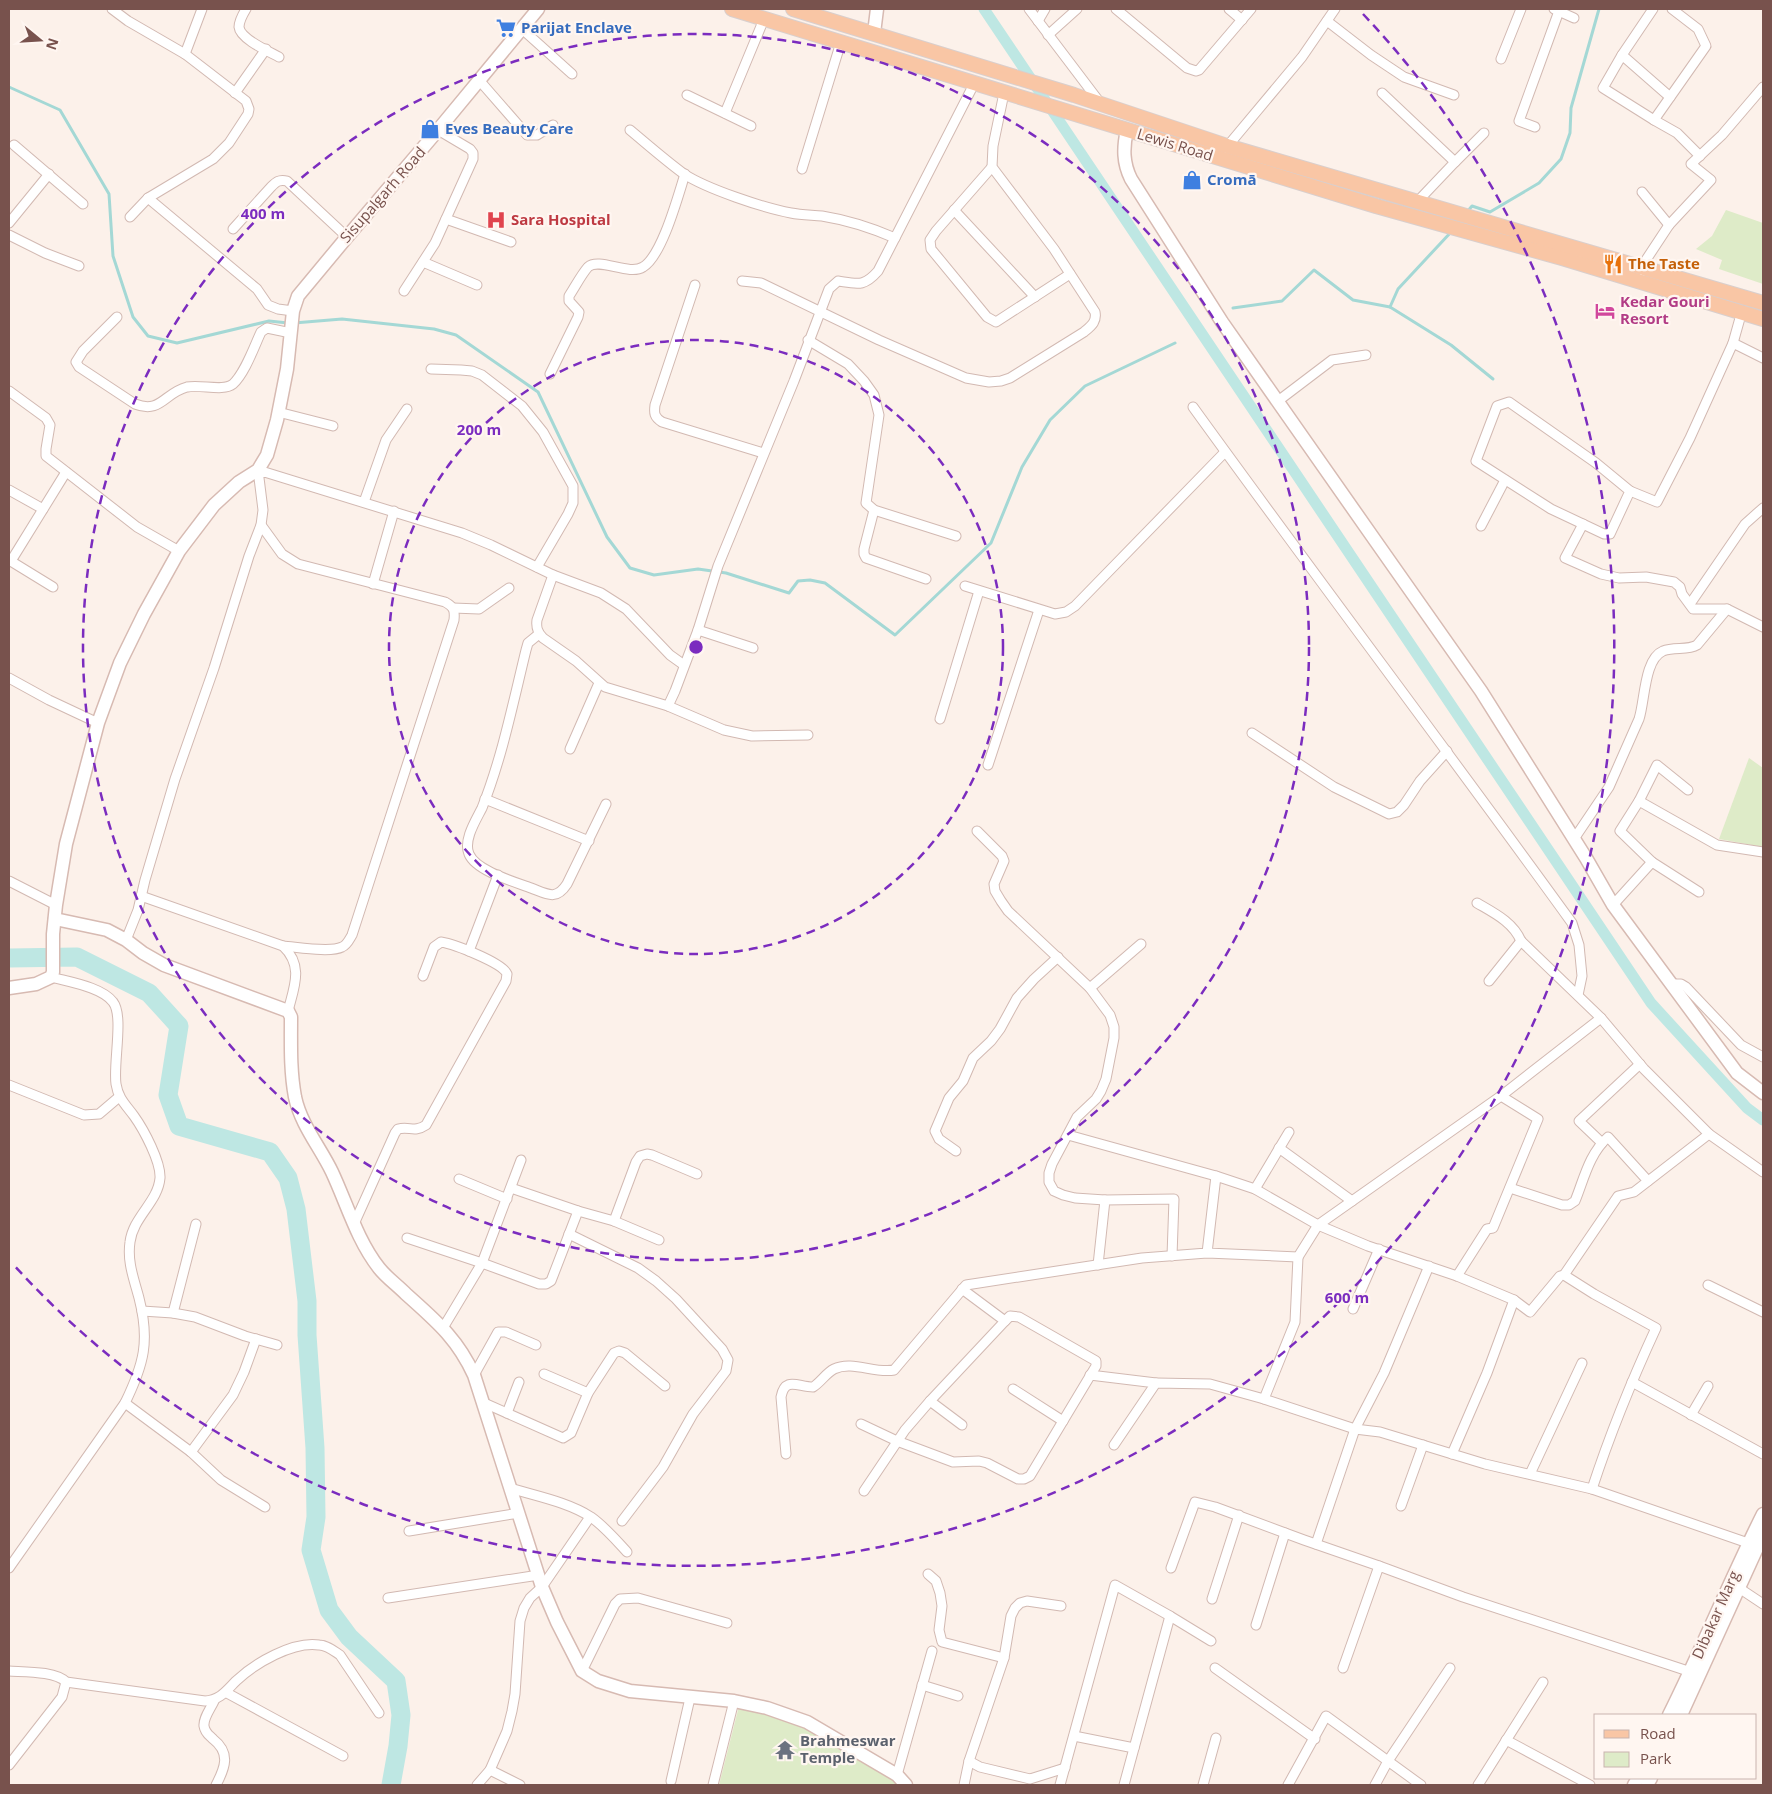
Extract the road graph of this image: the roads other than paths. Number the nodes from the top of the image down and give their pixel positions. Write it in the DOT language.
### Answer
graph roads {
  1 [pos="112,9"];
  2 [pos="202,9"];
  3 [pos="246,9"];
  4 [pos="538,9"];
  5 [pos="732,9"];
  6 [pos="793,9"];
  7 [pos="877,9"];
  8 [pos="1029,9"];
  9 [pos="1045,9"];
  10 [pos="1078,9"];
  11 [pos="1116,9"];
  12 [pos="1228,9"];
  13 [pos="1251,9"];
  14 [pos="1335,9"];
  15 [pos="1521,9"];
  16 [pos="1653,9"];
  17 [pos="1672,9"];
  18 [pos="1556,10"];
  19 [pos="1574,18"];
  20 [pos="764,19"];
  21 [pos="1242,20"];
  22 [pos="1038,21"];
  23 [pos="1327,21"];
  24 [pos="522,29"];
  25 [pos="874,33"];
  26 [pos="1048,35"];
  27 [pos="841,42"];
  28 [pos="266,50"];
  29 [pos="869,51"];
  30 [pos="184,54"];
  31 [pos="1622,55"];
  32 [pos="279,57"];
  33 [pos="1500,59"];
  34 [pos="572,74"];
  35 [pos="479,80"];
  36 [pos="974,84"];
  37 [pos="1763,87"];
  38 [pos="1382,93"];
  39 [pos="236,94"];
  40 [pos="687,95"];
  41 [pos="1010,95"];
  42 [pos="1454,95"];
  43 [pos="1670,97"];
  44 [pos="1102,104"];
  45 [pos="725,113"];
  46 [pos="1654,120"];
  47 [pos="553,125"];
  48 [pos="751,126"];
  49 [pos="1535,127"];
  50 [pos="438,130"];
  51 [pos="630,130"];
  52 [pos="1127,130"];
  53 [pos="1484,133"];
  54 [pos="14,145"];
  55 [pos="1225,152"];
  56 [pos="1700,156"];
  57 [pos="1455,162"];
  58 [pos="992,167"];
  59 [pos="802,168"];
  60 [pos="49,174"];
  61 [pos="685,174"];
  62 [pos="1642,192"];
  63 [pos="148,198"];
  64 [pos="1417,202"];
  65 [pos="83,204"];
  66 [pos="954,210"];
  67 [pos="130,217"];
  68 [pos="446,219"];
  69 [pos="9,223"];
  70 [pos="1669,225"];
  71 [pos="233,229"];
  72 [pos="1483,229"];
  73 [pos="9,235"];
  74 [pos="347,237"];
  75 [pos="895,238"];
  76 [pos="511,242"];
  77 [pos="423,262"];
  78 [pos="79,266"];
  79 [pos="1642,266"];
  80 [pos="1070,274"];
  81 [pos="742,281"];
  82 [pos="1645,283"];
  83 [pos="477,285"];
  84 [pos="695,285"];
  85 [pos="404,291"];
  86 [pos="1035,297"];
  87 [pos="1763,303"];
  88 [pos="820,311"];
  89 [pos="1742,311"];
  90 [pos="116,317"];
  91 [pos="1763,318"];
  92 [pos="292,322"];
  93 [pos="808,340"];
  94 [pos="1733,343"];
  95 [pos="1366,354"];
  96 [pos="1763,358"];
  97 [pos="431,369"];
  98 [pos="550,374"];
  99 [pos="9,391"];
  100 [pos="1278,401"];
  101 [pos="1193,407"];
  102 [pos="407,409"];
  103 [pos="278,412"];
  104 [pos="333,426"];
  105 [pos="1225,452"];
  106 [pos="763,453"];
  107 [pos="258,470"];
  108 [pos="66,472"];
  109 [pos="1505,480"];
  110 [pos="9,490"];
  111 [pos="1630,491"];
  112 [pos="364,502"];
  113 [pos="43,508"];
  114 [pos="1763,508"];
  115 [pos="874,510"];
  116 [pos="394,511"];
  117 [pos="1583,524"];
  118 [pos="261,525"];
  119 [pos="1481,526"];
  120 [pos="956,536"];
  121 [pos="180,551"];
  122 [pos="10,560"];
  123 [pos="537,567"];
  124 [pos="553,575"];
  125 [pos="926,578"];
  126 [pos="373,584"];
  127 [pos="965,586"];
  128 [pos="53,588"];
  129 [pos="509,588"];
  130 [pos="979,591"];
  131 [pos="1690,604"];
  132 [pos="453,608"];
  133 [pos="1727,609"];
  134 [pos="1039,610"];
  135 [pos="1763,627"];
  136 [pos="698,630"];
  137 [pos="539,634"];
  138 [pos="753,648"];
  139 [pos="684,665"];
  140 [pos="9,678"];
  141 [pos="599,683"];
  142 [pos="668,706"];
  143 [pos="940,719"];
  144 [pos="98,722"];
  145 [pos="1252,733"];
  146 [pos="808,735"];
  147 [pos="570,749"];
  148 [pos="1447,751"];
  149 [pos="988,764"];
  150 [pos="1688,790"];
  151 [pos="485,799"];
  152 [pos="1639,801"];
  153 [pos="606,804"];
  154 [pos="977,831"];
  155 [pos="1574,839"];
  156 [pos="589,841"];
  157 [pos="1763,852"];
  158 [pos="1652,862"];
  159 [pos="498,875"];
  160 [pos="9,881"];
  161 [pos="1699,892"];
  162 [pos="141,896"];
  163 [pos="1477,903"];
  164 [pos="1613,905"];
  165 [pos="56,906"];
  166 [pos="55,919"];
  167 [pos="126,940"];
  168 [pos="1522,941"];
  169 [pos="1141,944"];
  170 [pos="283,946"];
  171 [pos="469,952"];
  172 [pos="1058,957"];
  173 [pos="52,974"];
  174 [pos="423,976"];
  175 [pos="1489,981"];
  176 [pos="1671,984"];
  177 [pos="9,988"];
  178 [pos="1090,988"];
  179 [pos="1578,995"];
  180 [pos="288,1011"];
  181 [pos="1601,1018"];
  182 [pos="1763,1057"];
  183 [pos="1640,1064"];
  184 [pos="9,1085"];
  185 [pos="1763,1093"];
  186 [pos="1500,1096"];
  187 [pos="119,1097"];
  188 [pos="1289,1132"];
  189 [pos="1709,1134"];
  190 [pos="1068,1135"];
  191 [pos="1602,1143"];
  192 [pos="1279,1148"];
  193 [pos="956,1151"];
  194 [pos="521,1160"];
  195 [pos="1763,1172"];
  196 [pos="696,1174"];
  197 [pos="1216,1176"];
  198 [pos="459,1179"];
  199 [pos="1648,1181"];
  200 [pos="511,1188"];
  201 [pos="1510,1188"];
  202 [pos="1255,1189"];
  203 [pos="507,1199"];
  204 [pos="1106,1200"];
  205 [pos="1352,1201"];
  206 [pos="578,1211"];
  207 [pos="614,1221"];
  208 [pos="196,1224"];
  209 [pos="354,1224"];
  210 [pos="1318,1224"];
  211 [pos="569,1234"];
  212 [pos="407,1238"];
  213 [pos="659,1240"];
  214 [pos="1379,1250"];
  215 [pos="1208,1253"];
  216 [pos="1172,1256"];
  217 [pos="1298,1256"];
  218 [pos="482,1263"];
  219 [pos="1098,1265"];
  220 [pos="1429,1266"];
  221 [pos="1564,1275"];
  222 [pos="1457,1276"];
  223 [pos="1708,1285"];
  224 [pos="962,1289"];
  225 [pos="1514,1300"];
  226 [pos="1354,1309"];
  227 [pos="142,1311"];
  228 [pos="1763,1312"];
  229 [pos="173,1313"];
  230 [pos="1005,1321"];
  231 [pos="443,1328"];
  232 [pos="256,1339"];
  233 [pos="277,1345"];
  234 [pos="536,1345"];
  235 [pos="1582,1363"];
  236 [pos="544,1374"];
  237 [pos="474,1375"];
  238 [pos="1090,1375"];
  239 [pos="519,1382"];
  240 [pos="1632,1382"];
  241 [pos="1156,1383"];
  242 [pos="665,1386"];
  243 [pos="1708,1386"];
  244 [pos="1012,1389"];
  245 [pos="588,1393"];
  246 [pos="1264,1399"];
  247 [pos="930,1401"];
  248 [pos="482,1402"];
  249 [pos="125,1403"];
  250 [pos="507,1413"];
  251 [pos="1691,1415"];
  252 [pos="1063,1421"];
  253 [pos="861,1424"];
  254 [pos="962,1424"];
  255 [pos="1356,1429"];
  256 [pos="897,1441"];
  257 [pos="1114,1445"];
  258 [pos="1423,1445"];
  259 [pos="191,1452"];
  260 [pos="786,1454"];
  261 [pos="1452,1454"];
  262 [pos="1763,1454"];
  263 [pos="1530,1474"];
  264 [pos="510,1488"];
  265 [pos="1592,1489"];
  266 [pos="864,1491"];
  267 [pos="1401,1506"];
  268 [pos="265,1507"];
  269 [pos="519,1513"];
  270 [pos="1763,1514"];
  271 [pos="1239,1515"];
  272 [pos="590,1517"];
  273 [pos="622,1520"];
  274 [pos="409,1531"];
  275 [pos="1285,1533"];
  276 [pos="1757,1536"];
  277 [pos="1316,1544"];
  278 [pos="627,1552"];
  279 [pos="1380,1566"];
  280 [pos="9,1568"];
  281 [pos="1171,1568"];
  282 [pos="928,1574"];
  283 [pos="540,1581"];
  284 [pos="1739,1588"];
  285 [pos="388,1598"];
  286 [pos="1212,1599"];
  287 [pos="1763,1604"];
  288 [pos="1061,1606"];
  289 [pos="1170,1616"];
  290 [pos="727,1623"];
  291 [pos="1256,1625"];
  292 [pos="1211,1641"];
  293 [pos="932,1651"];
  294 [pos="1004,1658"];
  295 [pos="1215,1668"];
  296 [pos="1343,1668"];
  297 [pos="1450,1668"];
  298 [pos="9,1671"];
  299 [pos="582,1671"];
  300 [pos="1691,1672"];
  301 [pos="66,1682"];
  302 [pos="1544,1682"];
  303 [pos="922,1685"];
  304 [pos="226,1692"];
  305 [pos="958,1696"];
  306 [pos="690,1698"];
  307 [pos="214,1700"];
  308 [pos="734,1701"];
  309 [pos="379,1713"];
  310 [pos="1670,1714"];
  311 [pos="1681,1714"];
  312 [pos="1074,1736"];
  313 [pos="1216,1738"];
  314 [pos="1315,1739"];
  315 [pos="1506,1740"];
  316 [pos="1134,1748"];
  317 [pos="343,1756"];
  318 [pos="969,1760"];
  319 [pos="1388,1761"];
  320 [pos="9,1765"];
  321 [pos="1065,1768"];
  322 [pos="490,1770"];
  323 [pos="897,1775"];
  324 [pos="671,1780"];
  325 [pos="216,1785"];
  326 [pos="477,1785"];
  327 [pos="520,1785"];
  328 [pos="713,1785"];
  329 [pos="906,1785"];
  330 [pos="964,1785"];
  331 [pos="1060,1785"];
  332 [pos="1124,1785"];
  333 [pos="1203,1785"];
  334 [pos="1288,1785"];
  335 [pos="1375,1785"];
  336 [pos="1421,1785"];
  337 [pos="1478,1785"];
  338 [pos="1590,1785"];
  1 -- 30 [label="street"];
  2 -- 30 [label="street"];
  3 -- 28 [label="street"];
  4 -- 24 [label="street, Sisupalgarh Road"];
  5 -- 20 [label="main road, Lewis Road"];
  6 -- 25 [label="main road, Lewis Road"];
  7 -- 25 [label="street"];
  8 -- 22 [label="street"];
  9 -- 22 [label="street"];
  10 -- 26 [label="street"];
  11 -- 21 [label="street"];
  12 -- 21 [label="street"];
  13 -- 21 [label="street"];
  14 -- 23 [label="street"];
  15 -- 33 [label="street"];
  16 -- 31 [label="street"];
  17 -- 43 [label="street"];
  18 -- 19 [label="street"];
  18 -- 49 [label="street"];
  20 -- 27 [label="main road, Lewis Road"];
  20 -- 45 [label="street"];
  22 -- 26 [label="street"];
  23 -- 42 [label="street"];
  23 -- 55 [label="street"];
  24 -- 34 [label="street"];
  24 -- 35 [label="street, Sisupalgarh Road"];
  25 -- 29 [label="main road"];
  25 -- 44 [label="main road, Lewis Road"];
  26 -- 44 [label="street"];
  27 -- 29 [label="main road, Lewis Road"];
  27 -- 59 [label="street"];
  28 -- 32 [label="street"];
  28 -- 39 [label="street"];
  29 -- 36 [label="main road, Lewis Road"];
  30 -- 39 [label="street"];
  31 -- 43 [label="street"];
  31 -- 46 [label="street"];
  35 -- 47 [label="street"];
  35 -- 50 [label="street, Sisupalgarh Road"];
  36 -- 41 [label="main road, Lewis Road"];
  36 -- 75 [label="street"];
  37 -- 56 [label="street"];
  38 -- 57 [label="street"];
  39 -- 63 [label="street"];
  40 -- 45 [label="street"];
  41 -- 52 [label="main road, Lewis Road"];
  41 -- 58 [label="street"];
  43 -- 46 [label="street"];
  44 -- 55 [label="main road, Lewis Road"];
  45 -- 48 [label="street"];
  46 -- 56 [label="street"];
  50 -- 68 [label="street"];
  50 -- 74 [label="street, Sisupalgarh Road"];
  51 -- 61 [label="street"];
  52 -- 55 [label="main road, Lewis Road"];
  52 -- 100 [label="street"];
  53 -- 57 [label="street"];
  54 -- 60 [label="street"];
  55 -- 64 [label="main road, Lewis Road"];
  55 -- 72 [label="main road, Lewis Road"];
  56 -- 70 [label="street"];
  57 -- 64 [label="street"];
  58 -- 66 [label="street"];
  58 -- 80 [label="street"];
  60 -- 65 [label="street"];
  60 -- 69 [label="street"];
  61 -- 75 [label="street"];
  61 -- 98 [label="street"];
  62 -- 70 [label="street"];
  63 -- 67 [label="street"];
  63 -- 92 [label="street"];
  64 -- 72 [label="main road, Lewis Road"];
  66 -- 86 [label="street"];
  66 -- 86 [label="street"];
  68 -- 76 [label="street"];
  68 -- 77 [label="street"];
  70 -- 79 [label="street"];
  71 -- 74 [label="street"];
  72 -- 79 [label="main road, Lewis Road"];
  72 -- 82 [label="main road, Lewis Road"];
  73 -- 78 [label="street"];
  74 -- 92 [label="street, Sisupalgarh Road"];
  75 -- 88 [label="street"];
  77 -- 83 [label="street"];
  77 -- 85 [label="street"];
  79 -- 82 [label="street"];
  79 -- 87 [label="main road, Lewis Road"];
  80 -- 86 [label="street"];
  80 -- 88 [label="street"];
  81 -- 88 [label="street"];
  82 -- 89 [label="main road, Lewis Road"];
  84 -- 106 [label="street"];
  88 -- 93 [label="street"];
  89 -- 91 [label="main road, Lewis Road"];
  89 -- 94 [label="street"];
  90 -- 92 [label="street"];
  92 -- 103 [label="street"];
  93 -- 106 [label="street"];
  93 -- 115 [label="street"];
  94 -- 96 [label="street"];
  94 -- 111 [label="street"];
  95 -- 100 [label="street"];
  97 -- 123 [label="street"];
  99 -- 108 [label="street"];
  100 -- 155 [label="street"];
  101 -- 105 [label="street"];
  102 -- 112 [label="street"];
  103 -- 104 [label="street"];
  103 -- 107 [label="street"];
  105 -- 134 [label="street"];
  105 -- 148 [label="street"];
  106 -- 136 [label="street"];
  107 -- 112 [label="street"];
  107 -- 118 [label="street"];
  107 -- 121 [label="street"];
  108 -- 113 [label="street"];
  108 -- 121 [label="street"];
  109 -- 111 [label="street"];
  109 -- 117 [label="street"];
  109 -- 119 [label="street"];
  110 -- 113 [label="street"];
  111 -- 117 [label="street"];
  112 -- 116 [label="street"];
  113 -- 122 [label="street"];
  114 -- 131 [label="street"];
  115 -- 120 [label="street"];
  115 -- 125 [label="street"];
  116 -- 123 [label="street"];
  116 -- 126 [label="street"];
  117 -- 131 [label="street"];
  118 -- 126 [label="street"];
  118 -- 162 [label="street"];
  121 -- 144 [label="street"];
  122 -- 128 [label="street"];
  123 -- 124 [label="street"];
  124 -- 137 [label="street"];
  124 -- 139 [label="street"];
  126 -- 132 [label="street"];
  127 -- 130 [label="street"];
  129 -- 132 [label="street"];
  130 -- 134 [label="street"];
  130 -- 143 [label="street"];
  131 -- 133 [label="street"];
  132 -- 170 [label="street"];
  133 -- 135 [label="street"];
  133 -- 155 [label="street"];
  134 -- 149 [label="street"];
  136 -- 138 [label="street"];
  136 -- 139 [label="street"];
  137 -- 141 [label="street"];
  137 -- 151 [label="street"];
  139 -- 142 [label="street"];
  140 -- 144 [label="street"];
  141 -- 142 [label="street"];
  141 -- 147 [label="street"];
  142 -- 146 [label="street"];
  144 -- 165 [label="street"];
  145 -- 148 [label="street"];
  148 -- 179 [label="street"];
  150 -- 152 [label="street"];
  151 -- 156 [label="street"];
  151 -- 159 [label="street"];
  152 -- 157 [label="street"];
  152 -- 158 [label="street"];
  153 -- 156 [label="street"];
  154 -- 172 [label="street"];
  155 -- 164 [label="street"];
  156 -- 159 [label="street"];
  158 -- 161 [label="street"];
  158 -- 164 [label="street"];
  159 -- 171 [label="street"];
  160 -- 165 [label="street"];
  162 -- 167 [label="street"];
  162 -- 170 [label="street"];
  163 -- 168 [label="street"];
  164 -- 176 [label="street"];
  165 -- 166 [label="street"];
  166 -- 167 [label="street"];
  166 -- 173 [label="street"];
  167 -- 180 [label="street"];
  168 -- 175 [label="street"];
  168 -- 179 [label="street"];
  169 -- 178 [label="street"];
  170 -- 180 [label="street"];
  171 -- 174 [label="street"];
  171 -- 209 [label="street"];
  172 -- 178 [label="street"];
  172 -- 193 [label="street"];
  173 -- 177 [label="street"];
  173 -- 187 [label="street"];
  176 -- 182 [label="street"];
  176 -- 185 [label="street"];
  178 -- 190 [label="street"];
  179 -- 181 [label="street"];
  180 -- 209 [label="street"];
  181 -- 183 [label="street"];
  181 -- 186 [label="street"];
  183 -- 189 [label="street"];
  183 -- 191 [label="street"];
  184 -- 187 [label="street"];
  186 -- 201 [label="street"];
  186 -- 205 [label="street"];
  187 -- 227 [label="street"];
  188 -- 192 [label="street"];
  189 -- 195 [label="street"];
  189 -- 199 [label="street"];
  190 -- 197 [label="street"];
  190 -- 204 [label="street"];
  191 -- 199 [label="street"];
  191 -- 201 [label="street"];
  192 -- 202 [label="street"];
  192 -- 205 [label="street"];
  194 -- 200 [label="street"];
  196 -- 207 [label="street"];
  197 -- 202 [label="street"];
  197 -- 215 [label="street"];
  198 -- 203 [label="street"];
  199 -- 221 [label="street"];
  200 -- 203 [label="street"];
  200 -- 206 [label="street"];
  201 -- 222 [label="street"];
  202 -- 210 [label="street"];
  203 -- 218 [label="street"];
  204 -- 216 [label="street"];
  204 -- 219 [label="street"];
  205 -- 210 [label="street"];
  206 -- 207 [label="street"];
  206 -- 211 [label="street"];
  207 -- 213 [label="street"];
  208 -- 229 [label="street"];
  209 -- 231 [label="street"];
  210 -- 214 [label="street"];
  210 -- 217 [label="street"];
  211 -- 218 [label="street"];
  211 -- 273 [label="street"];
  212 -- 218 [label="street"];
  214 -- 220 [label="street"];
  214 -- 226 [label="street"];
  215 -- 216 [label="street"];
  215 -- 217 [label="street"];
  216 -- 219 [label="street"];
  217 -- 246 [label="street"];
  218 -- 231 [label="street"];
  219 -- 224 [label="street"];
  220 -- 222 [label="street"];
  220 -- 255 [label="street"];
  221 -- 225 [label="street"];
  221 -- 240 [label="street"];
  222 -- 225 [label="street"];
  223 -- 228 [label="street"];
  224 -- 230 [label="street"];
  224 -- 260 [label="street"];
  225 -- 261 [label="street"];
  227 -- 229 [label="street"];
  227 -- 249 [label="street"];
  229 -- 232 [label="street"];
  230 -- 238 [label="street"];
  230 -- 247 [label="street"];
  231 -- 237 [label="street"];
  232 -- 233 [label="street"];
  232 -- 259 [label="street"];
  234 -- 237 [label="street"];
  235 -- 263 [label="street"];
  236 -- 245 [label="street"];
  237 -- 248 [label="street"];
  238 -- 241 [label="street"];
  238 -- 252 [label="street"];
  239 -- 250 [label="street"];
  240 -- 251 [label="street"];
  240 -- 265 [label="street"];
  241 -- 246 [label="street"];
  241 -- 257 [label="street"];
  242 -- 245 [label="street"];
  243 -- 251 [label="street"];
  244 -- 252 [label="street"];
  245 -- 250 [label="street"];
  246 -- 255 [label="street"];
  247 -- 254 [label="street"];
  247 -- 256 [label="street"];
  248 -- 250 [label="street"];
  248 -- 264 [label="street"];
  249 -- 259 [label="street"];
  249 -- 280 [label="street"];
  251 -- 262 [label="street"];
  252 -- 256 [label="street"];
  253 -- 256 [label="street"];
  255 -- 258 [label="street"];
  255 -- 277 [label="street"];
  256 -- 266 [label="street"];
  258 -- 261 [label="street"];
  258 -- 267 [label="street"];
  259 -- 268 [label="street"];
  261 -- 263 [label="street"];
  263 -- 265 [label="street"];
  264 -- 269 [label="street"];
  264 -- 272 [label="street"];
  265 -- 276 [label="street"];
  269 -- 274 [label="street"];
  269 -- 283 [label="street"];
  270 -- 276 [label="street, Dibakar Marg"];
  271 -- 275 [label="street"];
  271 -- 281 [label="street"];
  271 -- 286 [label="street"];
  272 -- 278 [label="street"];
  272 -- 283 [label="street"];
  275 -- 277 [label="street"];
  275 -- 291 [label="street"];
  276 -- 284 [label="street, Dibakar Marg"];
  276 -- 300 [label="street, Dibakar Marg"];
  277 -- 279 [label="street"];
  279 -- 296 [label="street"];
  279 -- 300 [label="street"];
  282 -- 294 [label="street"];
  283 -- 285 [label="street"];
  283 -- 299 [label="street"];
  283 -- 322 [label="street"];
  284 -- 287 [label="street"];
  284 -- 311 [label="street, Dibakar Marg"];
  288 -- 294 [label="street"];
  289 -- 292 [label="street"];
  289 -- 312 [label="street"];
  289 -- 316 [label="street"];
  290 -- 299 [label="street"];
  293 -- 303 [label="street"];
  294 -- 318 [label="street"];
  295 -- 314 [label="street"];
  297 -- 319 [label="street"];
  298 -- 301 [label="street"];
  299 -- 306 [label="street"];
  300 -- 310 [label="street, Dibakar Marg"];
  301 -- 307 [label="street"];
  301 -- 320 [label="street"];
  302 -- 315 [label="street"];
  303 -- 305 [label="street"];
  303 -- 323 [label="street"];
  304 -- 307 [label="street"];
  304 -- 309 [label="street"];
  304 -- 317 [label="street"];
  306 -- 308 [label="street"];
  306 -- 324 [label="street"];
  307 -- 325 [label="street"];
  308 -- 323 [label="street"];
  308 -- 328 [label="street"];
  312 -- 316 [label="street"];
  312 -- 321 [label="street"];
  313 -- 333 [label="street"];
  314 -- 319 [label="street"];
  314 -- 334 [label="street"];
  315 -- 337 [label="street"];
  315 -- 338 [label="street"];
  316 -- 332 [label="street"];
  318 -- 321 [label="street"];
  318 -- 330 [label="street"];
  319 -- 335 [label="street"];
  319 -- 336 [label="street"];
  321 -- 331 [label="street"];
  322 -- 326 [label="street"];
  322 -- 327 [label="street"];
  323 -- 329 [label="street"];
}
